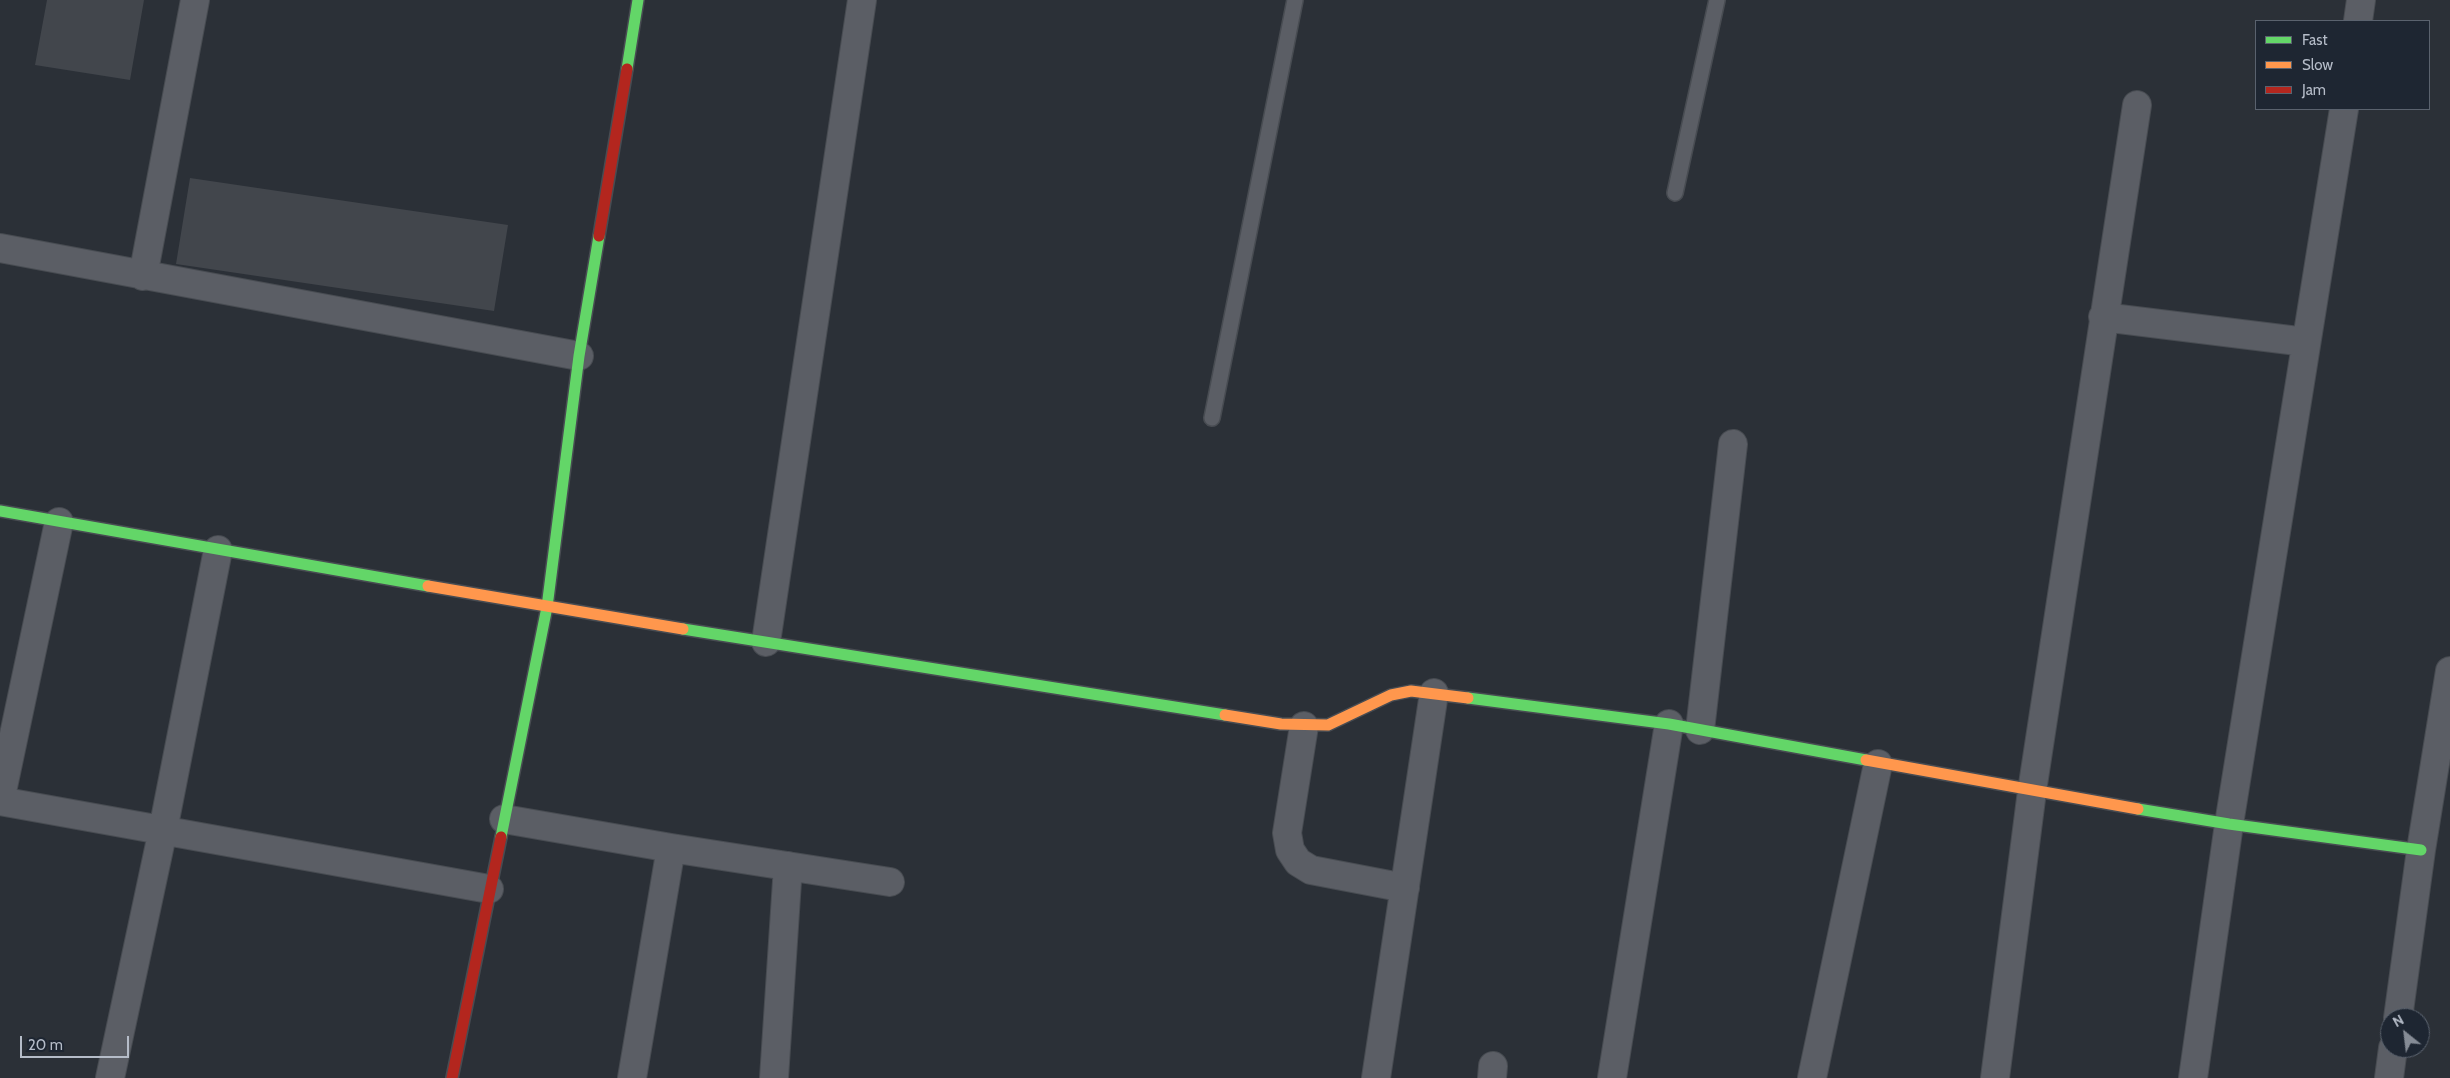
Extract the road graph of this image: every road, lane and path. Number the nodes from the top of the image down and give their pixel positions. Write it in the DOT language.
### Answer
graph roads {
  1 [pos="195,0"];
  2 [pos="638,0"];
  3 [pos="862,0"];
  4 [pos="1295,0"];
  5 [pos="1717,0"];
  6 [pos="2361,0"];
  7 [pos="2358,20"];
  8 [pos="2137,105"];
  9 [pos="2344,110"];
  10 [pos="1675,193"];
  11 [pos="0,248"];
  12 [pos="143,276"];
  13 [pos="2103,317"];
  14 [pos="2306,342"];
  15 [pos="579,356"];
  16 [pos="1212,418"];
  17 [pos="1733,444"];
  18 [pos="0,511"];
  19 [pos="59,522"];
  20 [pos="218,550"];
  21 [pos="547,607"];
  22 [pos="766,642"];
  23 [pos="2450,671"];
  24 [pos="1434,694"];
  25 [pos="1669,724"];
  26 [pos="1304,726"];
  27 [pos="1700,730"];
  28 [pos="1878,764"];
  29 [pos="2032,791"];
  30 [pos="0,801"];
  31 [pos="504,819"];
  32 [pos="2229,824"];
  33 [pos="163,830"];
  34 [pos="671,848"];
  35 [pos="2421,850"];
  36 [pos="788,866"];
  37 [pos="890,882"];
  38 [pos="489,888"];
  39 [pos="1404,888"];
  40 [pos="2399,1008"];
  41 [pos="2392,1058"];
  42 [pos="110,1078"];
  43 [pos="452,1078"];
  44 [pos="632,1078"];
  45 [pos="774,1078"];
  46 [pos="1376,1078"];
  47 [pos="1612,1078"];
  48 [pos="1812,1078"];
  49 [pos="1995,1078"];
  50 [pos="2193,1078"];
  51 [pos="2389,1078"];
  1 -- 12 [label="street"];
  2 -- 15 [label="street"];
  3 -- 22 [label="street"];
  4 -- 16 [label="lane"];
  5 -- 10 [label="lane"];
  6 -- 7 [label="street"];
  8 -- 13 [label="street"];
  9 -- 14 [label="street"];
  11 -- 12 [label="street"];
  12 -- 15 [label="street"];
  13 -- 14 [label="street"];
  13 -- 29 [label="street"];
  14 -- 32 [label="street"];
  15 -- 21 [label="street"];
  17 -- 27 [label="street"];
  18 -- 19 [label="street"];
  19 -- 20 [label="street"];
  19 -- 30 [label="street"];
  20 -- 21 [label="street"];
  20 -- 33 [label="street"];
  21 -- 22 [label="street"];
  21 -- 31 [label="street"];
  22 -- 26 [label="street"];
  23 -- 35 [label="street"];
  24 -- 25 [label="street"];
  24 -- 26 [label="street"];
  24 -- 39 [label="street"];
  25 -- 27 [label="street"];
  25 -- 47 [label="street"];
  26 -- 39 [label="street"];
  27 -- 28 [label="street"];
  28 -- 29 [label="street"];
  28 -- 48 [label="street"];
  29 -- 32 [label="street"];
  29 -- 49 [label="street"];
  30 -- 33 [label="street"];
  31 -- 34 [label="street"];
  31 -- 38 [label="street"];
  32 -- 35 [label="street"];
  32 -- 50 [label="street"];
  33 -- 38 [label="street"];
  33 -- 42 [label="street"];
  34 -- 36 [label="street"];
  34 -- 44 [label="street"];
  35 -- 40 [label="street"];
  36 -- 37 [label="street"];
  36 -- 45 [label="street"];
  38 -- 43 [label="street"];
  39 -- 46 [label="street"];
  41 -- 51 [label="street"];
}
